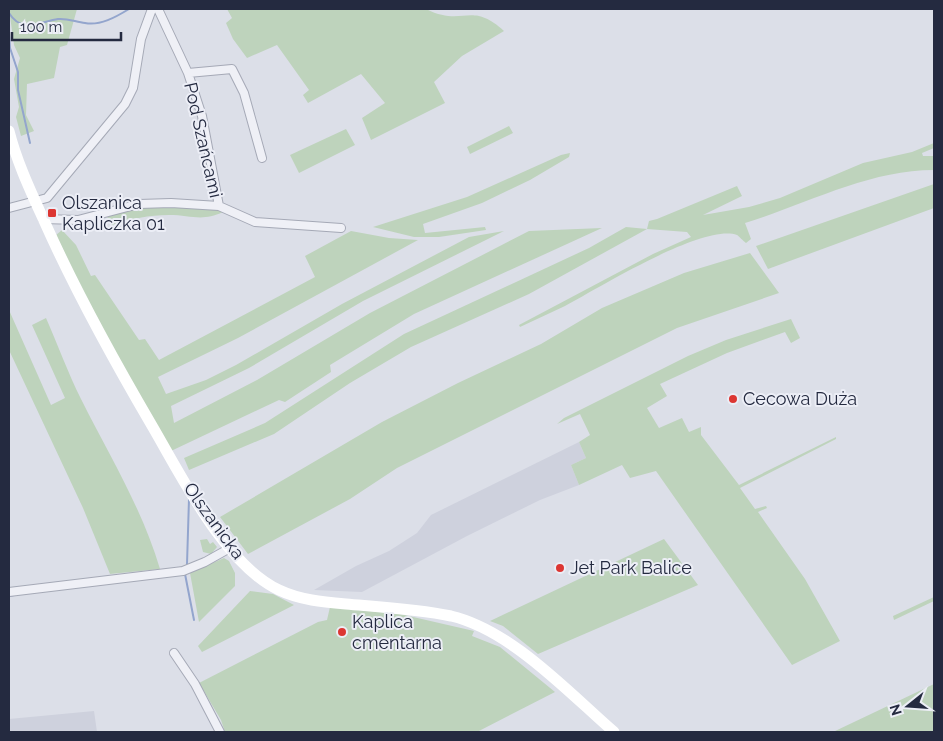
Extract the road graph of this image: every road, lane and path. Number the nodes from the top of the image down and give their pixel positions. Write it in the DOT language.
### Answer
graph roads {
  1 [pos="152,9"];
  2 [pos="158,9"];
  3 [pos="188,73"];
  4 [pos="9,131"];
  5 [pos="262,158"];
  6 [pos="35,203"];
  7 [pos="219,206"];
  8 [pos="9,208"];
  9 [pos="43,219"];
  10 [pos="342,228"];
  11 [pos="230,548"];
  12 [pos="9,592"];
  13 [pos="174,653"];
  14 [pos="220,732"];
  15 [pos="614,732"];
  1 -- 6 [label="street"];
  2 -- 3 [label="street, Pod Szańcami"];
  3 -- 5 [label="street, Pod Szańcami"];
  3 -- 7 [label="street, Pod Szańcami"];
  4 -- 6 [label="street, Olszanicka"];
  6 -- 8 [label="street"];
  6 -- 9 [label="street, Olszanicka"];
  7 -- 9 [label="street"];
  7 -- 10 [label="street"];
  9 -- 11 [label="street, Olszanicka"];
  11 -- 12 [label="street"];
  11 -- 15 [label="street, Olszanicka"];
  13 -- 14 [label="street"];
}
